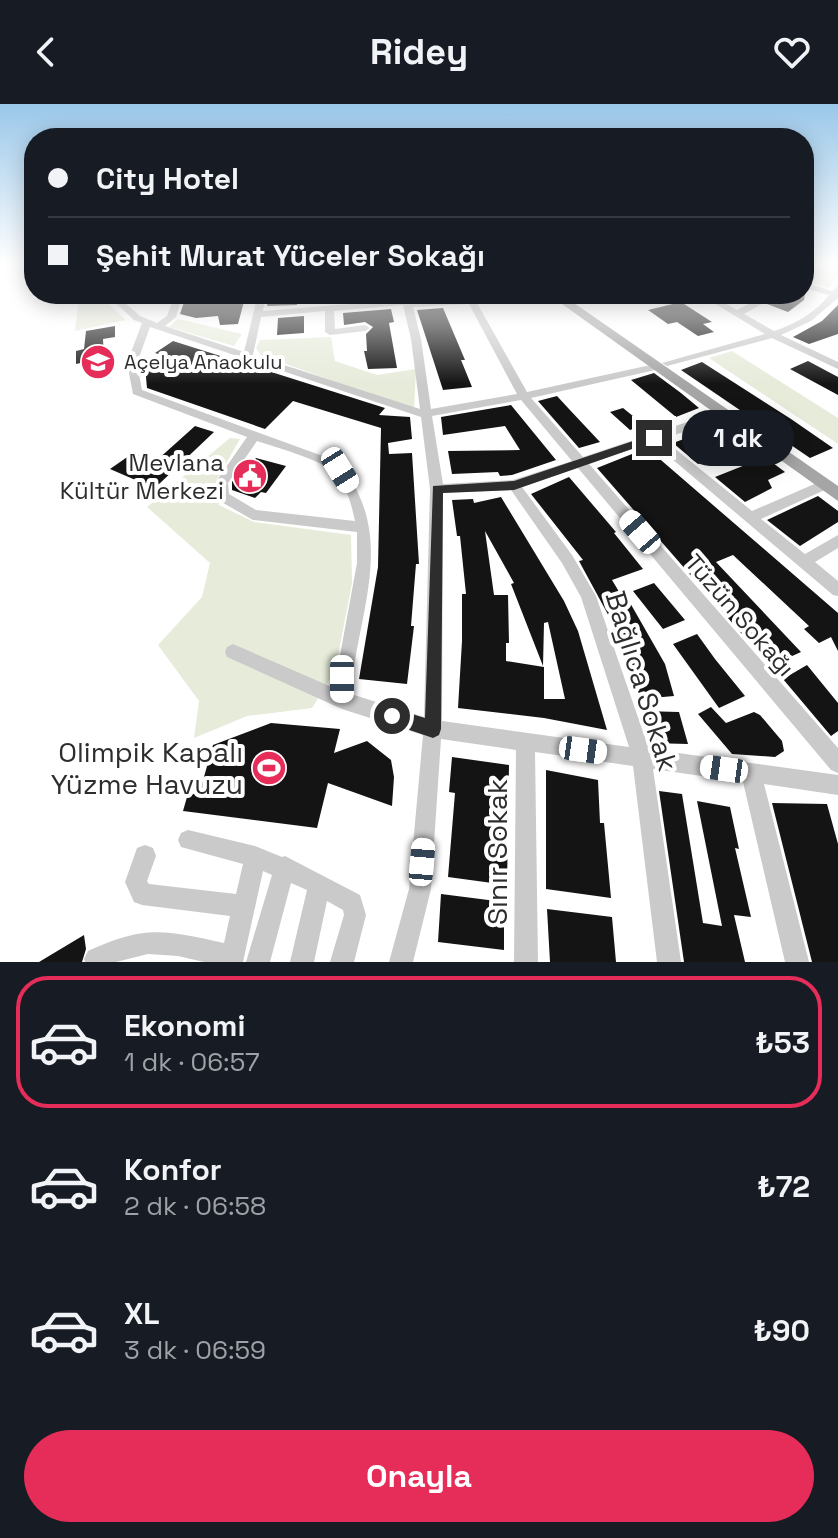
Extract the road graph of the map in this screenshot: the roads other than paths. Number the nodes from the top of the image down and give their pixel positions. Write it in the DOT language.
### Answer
graph roads {
  1 [pos="121,304"];
  2 [pos="176,304"];
  3 [pos="260,304"];
  4 [pos="377,304"];
  5 [pos="408,304"];
  6 [pos="474,304"];
  7 [pos="569,304"];
  8 [pos="584,304"];
  9 [pos="720,304"];
  10 [pos="756,304"];
  11 [pos="825,304"];
  12 [pos="329,309"];
  13 [pos="259,314"];
  14 [pos="737,314"];
  15 [pos="152,325"];
  16 [pos="365,328"];
  17 [pos="773,335"];
  18 [pos="248,355"];
  19 [pos="661,365"];
  20 [pos="838,366"];
  21 [pos="524,396"];
  22 [pos="425,414"];
  23 [pos="723,414"];
  24 [pos="254,436"];
  25 [pos="654,438"];
  26 [pos="580,463"];
  27 [pos="831,483"];
  28 [pos="514,485"];
  29 [pos="437,489"];
  30 [pos="838,495"];
  31 [pos="750,518"];
  32 [pos="363,527"];
  33 [pos="838,541"];
  34 [pos="804,562"];
  35 [pos="838,590"];
  36 [pos="233,652"];
  37 [pos="342,700"];
  38 [pos="433,729"];
  39 [pos="525,742"];
  40 [pos="642,758"];
  41 [pos="838,763"];
  42 [pos="751,773"];
  43 [pos="838,785"];
  44 [pos="188,840"];
  45 [pos="145,856"];
  46 [pos="255,857"];
  47 [pos="285,867"];
  48 [pos="319,885"];
  49 [pos="243,906"];
  50 [pos="96,959"];
  51 [pos="231,959"];
  52 [pos="258,962"];
  53 [pos="302,962"];
  54 [pos="342,962"];
  55 [pos="401,962"];
  56 [pos="526,962"];
  57 [pos="669,962"];
  58 [pos="797,962"];
  1 -- 15 [label="street"];
  2 -- 15 [label="street"];
  3 -- 13 [label="street"];
  4 -- 12 [label="street"];
  5 -- 22 [label="street"];
  6 -- 21 [label="street, Tüzün Sokağı"];
  7 -- 19 [label="main road"];
  8 -- 19 [label="main road"];
  9 -- 14 [label="street"];
  10 -- 14 [label="street"];
  11 -- 17 [label="street"];
  12 -- 13 [label="street"];
  12 -- 16 [label="street"];
  13 -- 18 [label="street"];
  14 -- 17 [label="street"];
  15 -- 18 [label="street"];
  15 -- 24 [label="street"];
  17 -- 19 [label="street"];
  17 -- 20 [label="street"];
  18 -- 22 [label="street"];
  19 -- 21 [label="street"];
  19 -- 23 [label="main road"];
  19 -- 27 [label="main road"];
  21 -- 22 [label="street"];
  21 -- 26 [label="street, Tüzün Sokağı"];
  22 -- 29 [label="street"];
  23 -- 25 [label="street"];
  23 -- 27 [label="main road"];
  24 -- 32 [label="street"];
  24 -- 32 [label="street"];
  25 -- 26 [label="street"];
  25 -- 31 [label="street"];
  26 -- 28 [label="street"];
  26 -- 41 [label="street, Tüzün Sokağı"];
  27 -- 30 [label="main road"];
  27 -- 31 [label="street"];
  28 -- 29 [label="street"];
  28 -- 40 [label="street, Bağlıca Sokak"];
  29 -- 38 [label="street"];
  31 -- 34 [label="street"];
  32 -- 37 [label="street"];
  33 -- 34 [label="street"];
  34 -- 35 [label="street"];
  36 -- 37 [label="street"];
  37 -- 38 [label="street"];
  38 -- 39 [label="street"];
  38 -- 55 [label="street"];
  39 -- 40 [label="street"];
  39 -- 56 [label="street, Sınır Sokak"];
  40 -- 42 [label="street"];
  40 -- 57 [label="street, Bağlıca Sokak"];
  42 -- 43 [label="street"];
  42 -- 58 [label="street"];
  44 -- 46 [label="street"];
  45 -- 49 [label="street"];
  46 -- 47 [label="street"];
  46 -- 49 [label="street"];
  47 -- 48 [label="street"];
  47 -- 52 [label="street"];
  48 -- 53 [label="street"];
  48 -- 54 [label="street"];
  49 -- 51 [label="street"];
  50 -- 51 [label="street"];
}
